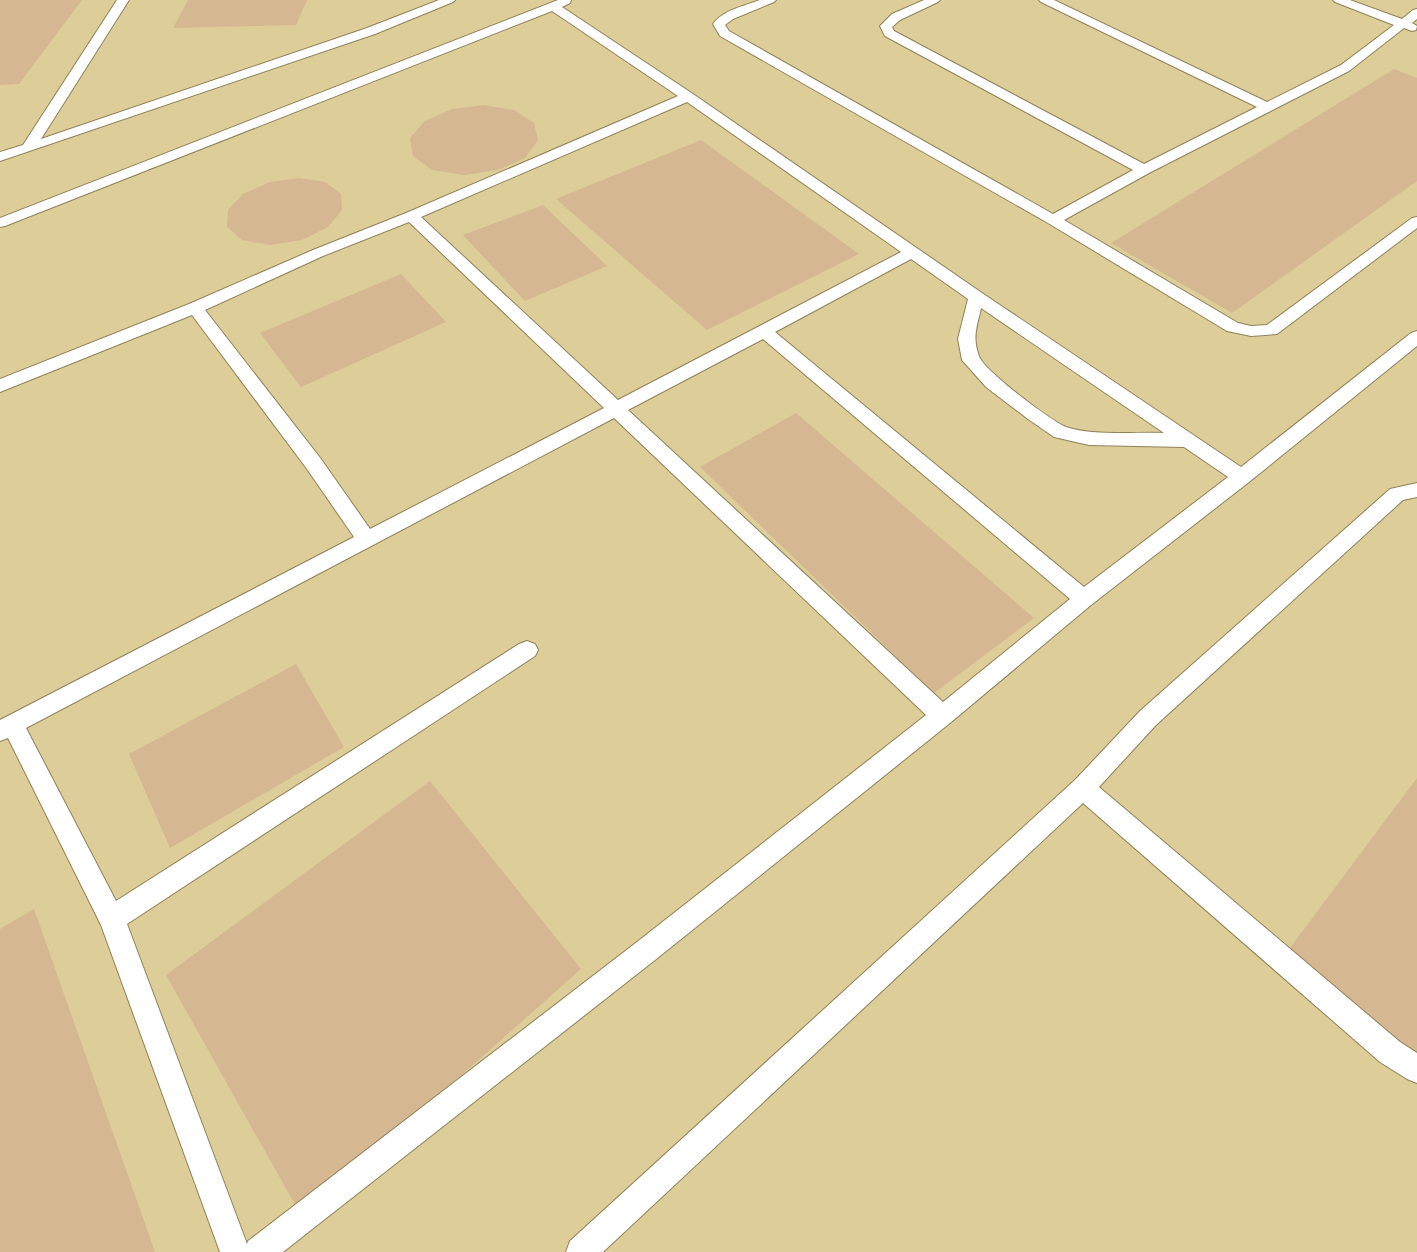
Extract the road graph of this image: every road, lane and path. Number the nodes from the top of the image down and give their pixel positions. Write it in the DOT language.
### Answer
graph roads {
  1 [pos="124,0"];
  2 [pos="449,0"];
  3 [pos="569,0"];
  4 [pos="770,0"];
  5 [pos="934,0"];
  6 [pos="1045,0"];
  7 [pos="1339,0"];
  8 [pos="554,7"];
  9 [pos="1417,13"];
  10 [pos="1402,23"];
  11 [pos="1417,30"];
  12 [pos="688,97"];
  13 [pos="1267,106"];
  14 [pos="29,146"];
  15 [pos="0,157"];
  16 [pos="1144,170"];
  17 [pos="411,216"];
  18 [pos="1053,220"];
  19 [pos="1417,221"];
  20 [pos="0,223"];
  21 [pos="913,252"];
  22 [pos="976,297"];
  23 [pos="195,308"];
  24 [pos="764,331"];
  25 [pos="1417,337"];
  26 [pos="0,386"];
  27 [pos="616,409"];
  28 [pos="1188,440"];
  29 [pos="1242,477"];
  30 [pos="1417,490"];
  31 [pos="367,540"];
  32 [pos="1084,599"];
  33 [pos="527,650"];
  34 [pos="942,716"];
  35 [pos="7,728"];
  36 [pos="1083,788"];
  37 [pos="112,919"];
  38 [pos="1417,1069"];
  39 [pos="235,1252"];
  40 [pos="259,1252"];
  41 [pos="581,1252"];
  1 -- 14 [label="lane"];
  2 -- 14 [label="lane"];
  3 -- 8 [label="lane"];
  4 -- 18 [label="lane"];
  5 -- 16 [label="lane"];
  6 -- 13 [label="lane"];
  7 -- 10 [label="lane"];
  8 -- 12 [label="lane"];
  8 -- 20 [label="lane"];
  9 -- 10 [label="lane"];
  10 -- 11 [label="lane"];
  10 -- 13 [label="lane"];
  12 -- 17 [label="lane"];
  12 -- 21 [label="lane"];
  13 -- 16 [label="lane"];
  14 -- 15 [label="lane"];
  16 -- 18 [label="lane"];
  17 -- 23 [label="lane"];
  17 -- 27 [label="lane"];
  18 -- 19 [label="lane"];
  21 -- 22 [label="lane"];
  21 -- 24 [label="lane"];
  22 -- 28 [label="lane"];
  22 -- 28 [label="lane"];
  23 -- 26 [label="lane"];
  23 -- 31 [label="lane"];
  24 -- 27 [label="lane"];
  24 -- 32 [label="lane"];
  25 -- 29 [label="lane"];
  27 -- 31 [label="lane"];
  27 -- 34 [label="lane"];
  28 -- 29 [label="lane"];
  29 -- 32 [label="lane"];
  30 -- 36 [label="lane"];
  31 -- 35 [label="lane"];
  32 -- 34 [label="lane"];
  33 -- 37 [label="lane"];
  34 -- 40 [label="lane"];
  35 -- 37 [label="lane"];
  36 -- 38 [label="lane"];
  36 -- 41 [label="lane"];
  37 -- 39 [label="lane"];
}
